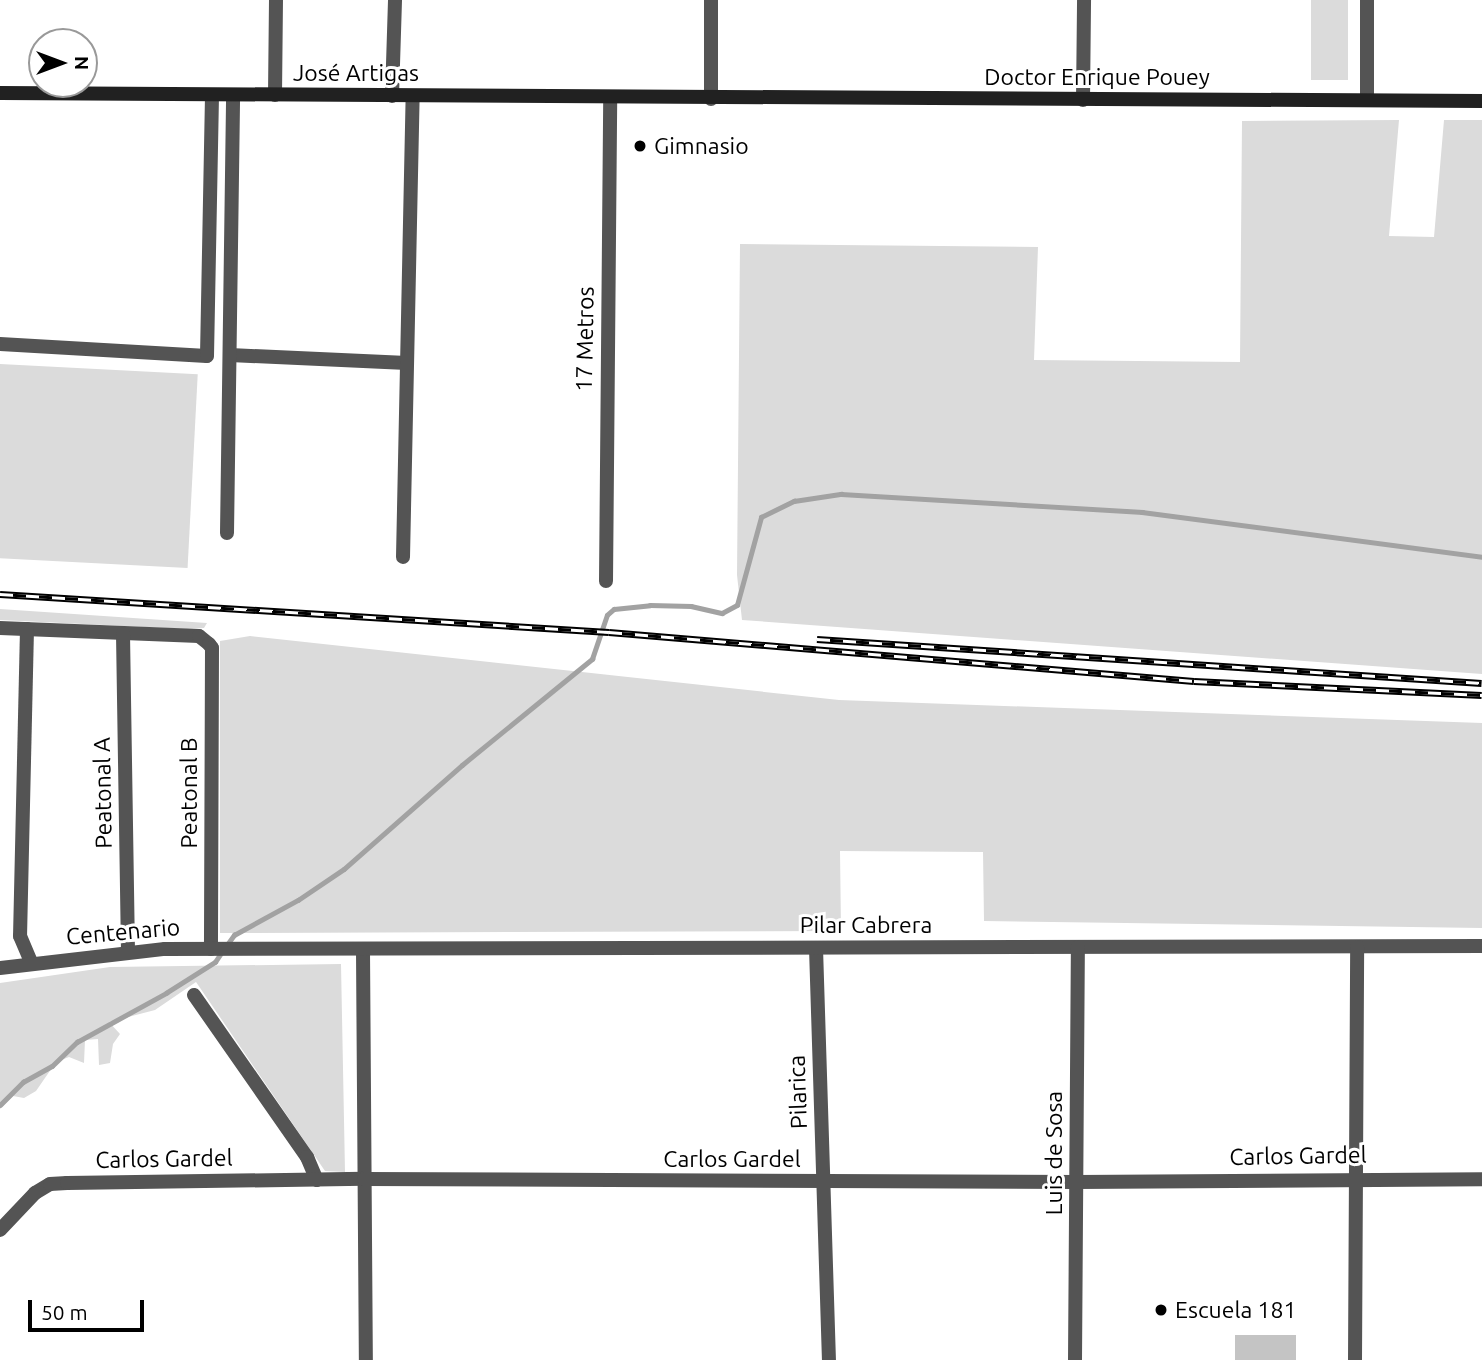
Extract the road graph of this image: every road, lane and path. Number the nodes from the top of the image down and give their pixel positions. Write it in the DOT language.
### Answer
graph roads {
  1 [pos="276,0"];
  2 [pos="395,0"];
  3 [pos="711,0"];
  4 [pos="1084,0"];
  5 [pos="1367,0"];
  6 [pos="0,93"];
  7 [pos="212,95"];
  8 [pos="233,95"];
  9 [pos="275,95"];
  10 [pos="392,96"];
  11 [pos="413,96"];
  12 [pos="610,97"];
  13 [pos="711,99"];
  14 [pos="1083,100"];
  15 [pos="1367,100"];
  16 [pos="1482,101"];
  17 [pos="0,344"];
  18 [pos="230,355"];
  19 [pos="407,363"];
  20 [pos="227,533"];
  21 [pos="403,557"];
  22 [pos="606,581"];
  23 [pos="0,628"];
  24 [pos="27,629"];
  25 [pos="123,634"];
  26 [pos="1482,946"];
  27 [pos="1077,947"];
  28 [pos="1357,947"];
  29 [pos="816,948"];
  30 [pos="213,949"];
  31 [pos="250,949"];
  32 [pos="363,951"];
  33 [pos="128,952"];
  34 [pos="32,964"];
  35 [pos="0,968"];
  36 [pos="194,995"];
  37 [pos="1354,1178"];
  38 [pos="1482,1179"];
  39 [pos="317,1180"];
  40 [pos="364,1180"];
  41 [pos="824,1182"];
  42 [pos="1077,1182"];
  43 [pos="0,1230"];
  44 [pos="366,1360"];
  45 [pos="829,1360"];
  46 [pos="1075,1360"];
  47 [pos="1355,1360"];
  1 -- 9 [label="street"];
  2 -- 10 [label="street"];
  3 -- 13 [label="street"];
  4 -- 14 [label="street"];
  5 -- 15 [label="street"];
  6 -- 7 [label="street, José Artigas"];
  7 -- 8 [label="street, José Artigas"];
  7 -- 17 [label="street"];
  8 -- 9 [label="street, José Artigas"];
  8 -- 18 [label="street"];
  9 -- 10 [label="street, José Artigas"];
  10 -- 11 [label="street, José Artigas"];
  11 -- 12 [label="street, José Artigas"];
  11 -- 19 [label="street"];
  12 -- 13 [label="street, José Artigas"];
  12 -- 22 [label="street, 17 Metros"];
  13 -- 14 [label="street, Doctor Enrique Pouey"];
  14 -- 15 [label="street, Doctor Enrique Pouey"];
  15 -- 16 [label="street, Doctor Enrique Pouey"];
  18 -- 19 [label="street"];
  18 -- 20 [label="street"];
  19 -- 21 [label="street"];
  23 -- 24 [label="street"];
  24 -- 25 [label="street"];
  24 -- 34 [label="street"];
  25 -- 30 [label="street, Peatonal B"];
  25 -- 33 [label="street, Peatonal A"];
  26 -- 28 [label="street, Pilar Cabrera"];
  27 -- 28 [label="street, Pilar Cabrera"];
  27 -- 29 [label="street, Pilar Cabrera"];
  27 -- 42 [label="street, Luis de Sosa"];
  28 -- 37 [label="street"];
  29 -- 32 [label="street, Pilar Cabrera"];
  29 -- 41 [label="street, Pilarica"];
  30 -- 31 [label="street, Centenario"];
  30 -- 33 [label="street, Centenario"];
  31 -- 32 [label="street, Pilar Cabrera"];
  32 -- 40 [label="street"];
  33 -- 34 [label="street, Centenario"];
  34 -- 35 [label="street, Centenario"];
  36 -- 39 [label="street"];
  37 -- 38 [label="street, Carlos Gardel"];
  37 -- 42 [label="street, Carlos Gardel"];
  37 -- 47 [label="street"];
  39 -- 40 [label="street, Carlos Gardel"];
  39 -- 43 [label="street, Carlos Gardel"];
  40 -- 41 [label="street, Carlos Gardel"];
  40 -- 44 [label="street"];
  41 -- 42 [label="street, Carlos Gardel"];
  41 -- 45 [label="street, Pilarica"];
  42 -- 46 [label="street, Luis de Sosa"];
}
